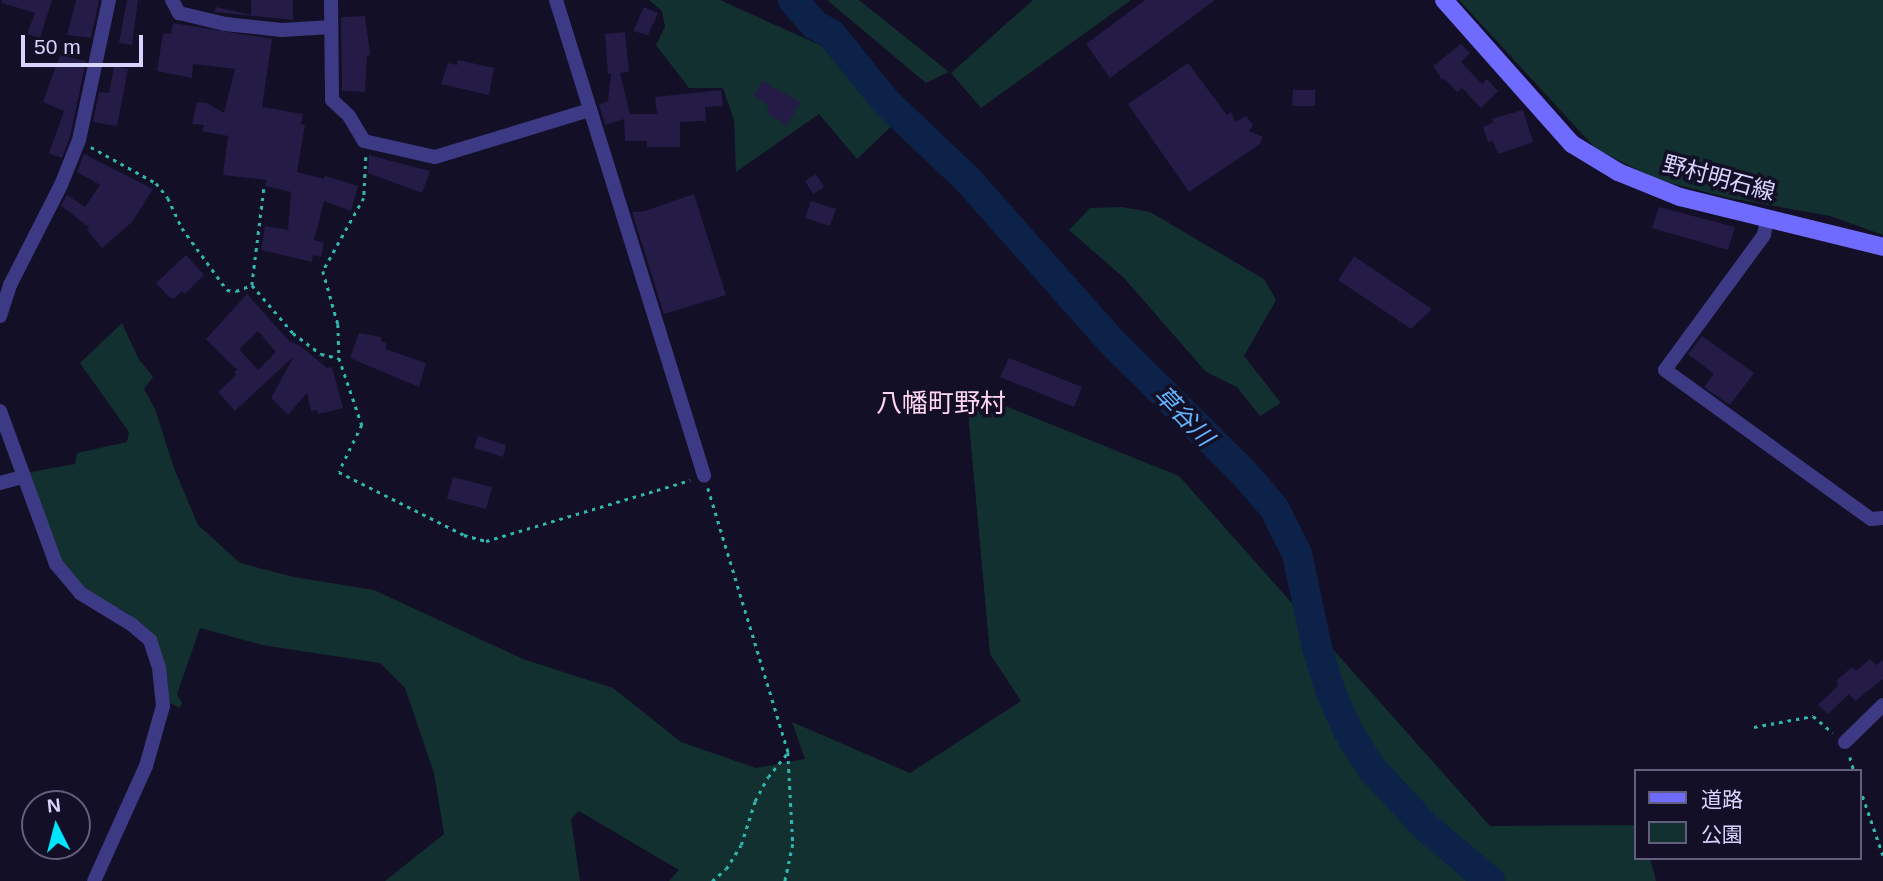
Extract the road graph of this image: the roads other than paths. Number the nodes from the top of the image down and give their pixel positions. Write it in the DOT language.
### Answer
graph roads {
  1 [pos="109,0"];
  2 [pos="172,0"];
  3 [pos="331,0"];
  4 [pos="556,0"];
  5 [pos="1444,0"];
  6 [pos="331,27"];
  7 [pos="590,110"];
  8 [pos="1768,217"];
  9 [pos="1883,247"];
  10 [pos="0,316"];
  11 [pos="0,411"];
  12 [pos="704,475"];
  13 [pos="22,477"];
  14 [pos="0,483"];
  15 [pos="1883,518"];
  16 [pos="1883,705"];
  17 [pos="1845,742"];
  18 [pos="94,881"];
  1 -- 10 [label="street"];
  2 -- 6 [label="street"];
  3 -- 6 [label="street"];
  4 -- 7 [label="street"];
  5 -- 8 [label="main road, 野村明石線"];
  6 -- 7 [label="street"];
  7 -- 12 [label="street"];
  8 -- 9 [label="main road, 野村明石線"];
  8 -- 15 [label="street"];
  11 -- 13 [label="street"];
  13 -- 14 [label="street"];
  13 -- 18 [label="street"];
  16 -- 17 [label="street"];
}
